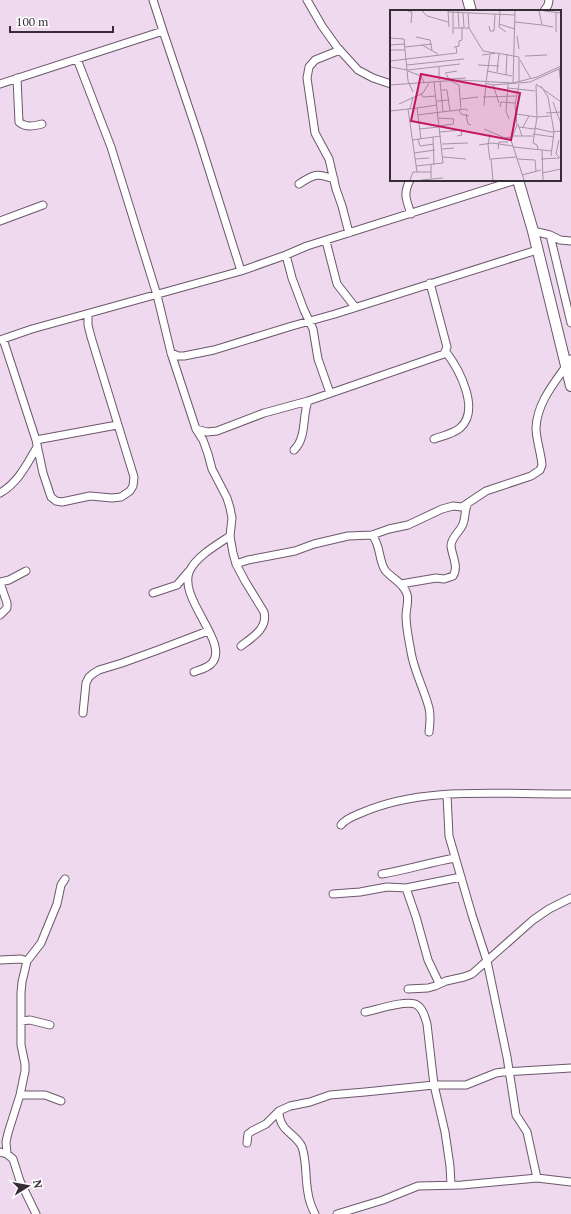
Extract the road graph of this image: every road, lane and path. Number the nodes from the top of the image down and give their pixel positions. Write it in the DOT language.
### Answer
graph roads {
  1 [pos="153,0"];
  2 [pos="307,0"];
  3 [pos="468,0"];
  4 [pos="549,0"];
  5 [pos="471,10"];
  6 [pos="545,10"];
  7 [pos="163,31"];
  8 [pos="340,50"];
  9 [pos="77,59"];
  10 [pos="18,78"];
  11 [pos="0,84"];
  12 [pos="390,84"];
  13 [pos="42,124"];
  14 [pos="334,179"];
  15 [pos="409,181"];
  16 [pos="496,181"];
  17 [pos="514,181"];
  18 [pos="517,181"];
  19 [pos="299,184"];
  20 [pos="493,187"];
  21 [pos="43,206"];
  22 [pos="411,214"];
  23 [pos="0,221"];
  24 [pos="533,231"];
  25 [pos="349,233"];
  26 [pos="550,235"];
  27 [pos="326,241"];
  28 [pos="571,241"];
  29 [pos="537,250"];
  30 [pos="286,255"];
  31 [pos="241,272"];
  32 [pos="430,283"];
  33 [pos="158,295"];
  34 [pos="354,307"];
  35 [pos="88,314"];
  36 [pos="570,318"];
  37 [pos="308,321"];
  38 [pos="1,339"];
  39 [pos="446,352"];
  40 [pos="171,353"];
  41 [pos="568,363"];
  42 [pos="571,386"];
  43 [pos="330,393"];
  44 [pos="308,401"];
  45 [pos="118,425"];
  46 [pos="196,429"];
  47 [pos="434,439"];
  48 [pos="37,443"];
  49 [pos="294,450"];
  50 [pos="0,493"];
  51 [pos="468,503"];
  52 [pos="372,535"];
  53 [pos="230,536"];
  54 [pos="236,564"];
  55 [pos="26,571"];
  56 [pos="190,571"];
  57 [pos="0,582"];
  58 [pos="401,584"];
  59 [pos="153,593"];
  60 [pos="0,614"];
  61 [pos="208,630"];
  62 [pos="241,646"];
  63 [pos="194,672"];
  64 [pos="83,712"];
  65 [pos="429,732"];
  66 [pos="571,794"];
  67 [pos="447,795"];
  68 [pos="340,825"];
  69 [pos="455,858"];
  70 [pos="382,874"];
  71 [pos="461,877"];
  72 [pos="65,879"];
  73 [pos="406,888"];
  74 [pos="333,894"];
  75 [pos="571,898"];
  76 [pos="0,960"];
  77 [pos="26,961"];
  78 [pos="487,961"];
  79 [pos="439,983"];
  80 [pos="408,989"];
  81 [pos="365,1012"];
  82 [pos="21,1021"];
  83 [pos="50,1025"];
  84 [pos="571,1068"];
  85 [pos="509,1071"];
  86 [pos="434,1085"];
  87 [pos="20,1095"];
  88 [pos="61,1101"];
  89 [pos="279,1111"];
  90 [pos="246,1143"];
  91 [pos="0,1152"];
  92 [pos="7,1154"];
  93 [pos="537,1178"];
  94 [pos="571,1182"];
  95 [pos="451,1186"];
  96 [pos="36,1214"];
  97 [pos="315,1214"];
  98 [pos="337,1214"];
  1 -- 7 [label="street"];
  2 -- 8 [label="street"];
  3 -- 5 [label="main road"];
  4 -- 6 [label="street"];
  7 -- 9 [label="street"];
  7 -- 31 [label="street"];
  8 -- 12 [label="street"];
  8 -- 14 [label="street"];
  9 -- 10 [label="street"];
  9 -- 33 [label="street"];
  10 -- 11 [label="street"];
  10 -- 13 [label="street"];
  14 -- 19 [label="street"];
  14 -- 25 [label="street"];
  15 -- 22 [label="street"];
  16 -- 20 [label="street"];
  17 -- 20 [label="street"];
  18 -- 24 [label="main road"];
  20 -- 22 [label="street"];
  21 -- 23 [label="street"];
  22 -- 25 [label="street"];
  24 -- 26 [label="street"];
  24 -- 29 [label="main road"];
  25 -- 27 [label="street"];
  26 -- 28 [label="street"];
  26 -- 36 [label="street"];
  27 -- 30 [label="street"];
  27 -- 34 [label="street"];
  29 -- 32 [label="street"];
  29 -- 41 [label="main road"];
  30 -- 31 [label="street"];
  30 -- 37 [label="street"];
  31 -- 33 [label="street"];
  32 -- 34 [label="street"];
  32 -- 39 [label="street"];
  33 -- 35 [label="street"];
  33 -- 40 [label="street"];
  34 -- 37 [label="street"];
  35 -- 38 [label="street"];
  35 -- 45 [label="street"];
  37 -- 40 [label="street"];
  37 -- 43 [label="street"];
  38 -- 48 [label="street"];
  39 -- 43 [label="street"];
  39 -- 47 [label="street"];
  40 -- 46 [label="street"];
  41 -- 42 [label="main road"];
  41 -- 51 [label="street"];
  43 -- 44 [label="street"];
  44 -- 46 [label="street"];
  44 -- 49 [label="street"];
  45 -- 48 [label="street"];
  45 -- 48 [label="street"];
  46 -- 53 [label="street"];
  48 -- 50 [label="street"];
  51 -- 52 [label="street"];
  51 -- 58 [label="street"];
  52 -- 54 [label="street"];
  52 -- 58 [label="street"];
  53 -- 54 [label="street"];
  53 -- 56 [label="street"];
  54 -- 62 [label="street"];
  55 -- 57 [label="street"];
  56 -- 59 [label="street"];
  56 -- 61 [label="street"];
  57 -- 60 [label="street"];
  58 -- 65 [label="street"];
  61 -- 63 [label="street"];
  61 -- 64 [label="street"];
  66 -- 67 [label="street"];
  67 -- 68 [label="street"];
  67 -- 69 [label="street"];
  69 -- 70 [label="street"];
  69 -- 71 [label="street"];
  71 -- 73 [label="street"];
  71 -- 78 [label="street"];
  72 -- 77 [label="street"];
  73 -- 74 [label="street"];
  73 -- 79 [label="street"];
  75 -- 78 [label="street"];
  76 -- 77 [label="street"];
  77 -- 82 [label="street"];
  78 -- 79 [label="street"];
  78 -- 85 [label="street"];
  79 -- 80 [label="street"];
  81 -- 86 [label="street"];
  82 -- 83 [label="street"];
  82 -- 87 [label="street"];
  84 -- 85 [label="street"];
  85 -- 86 [label="street"];
  85 -- 93 [label="street"];
  86 -- 89 [label="street"];
  86 -- 95 [label="street"];
  87 -- 88 [label="street"];
  87 -- 92 [label="street"];
  89 -- 90 [label="street"];
  89 -- 97 [label="street"];
  91 -- 92 [label="street"];
  92 -- 96 [label="street"];
  93 -- 94 [label="street"];
  93 -- 95 [label="street"];
  95 -- 98 [label="street"];
}
